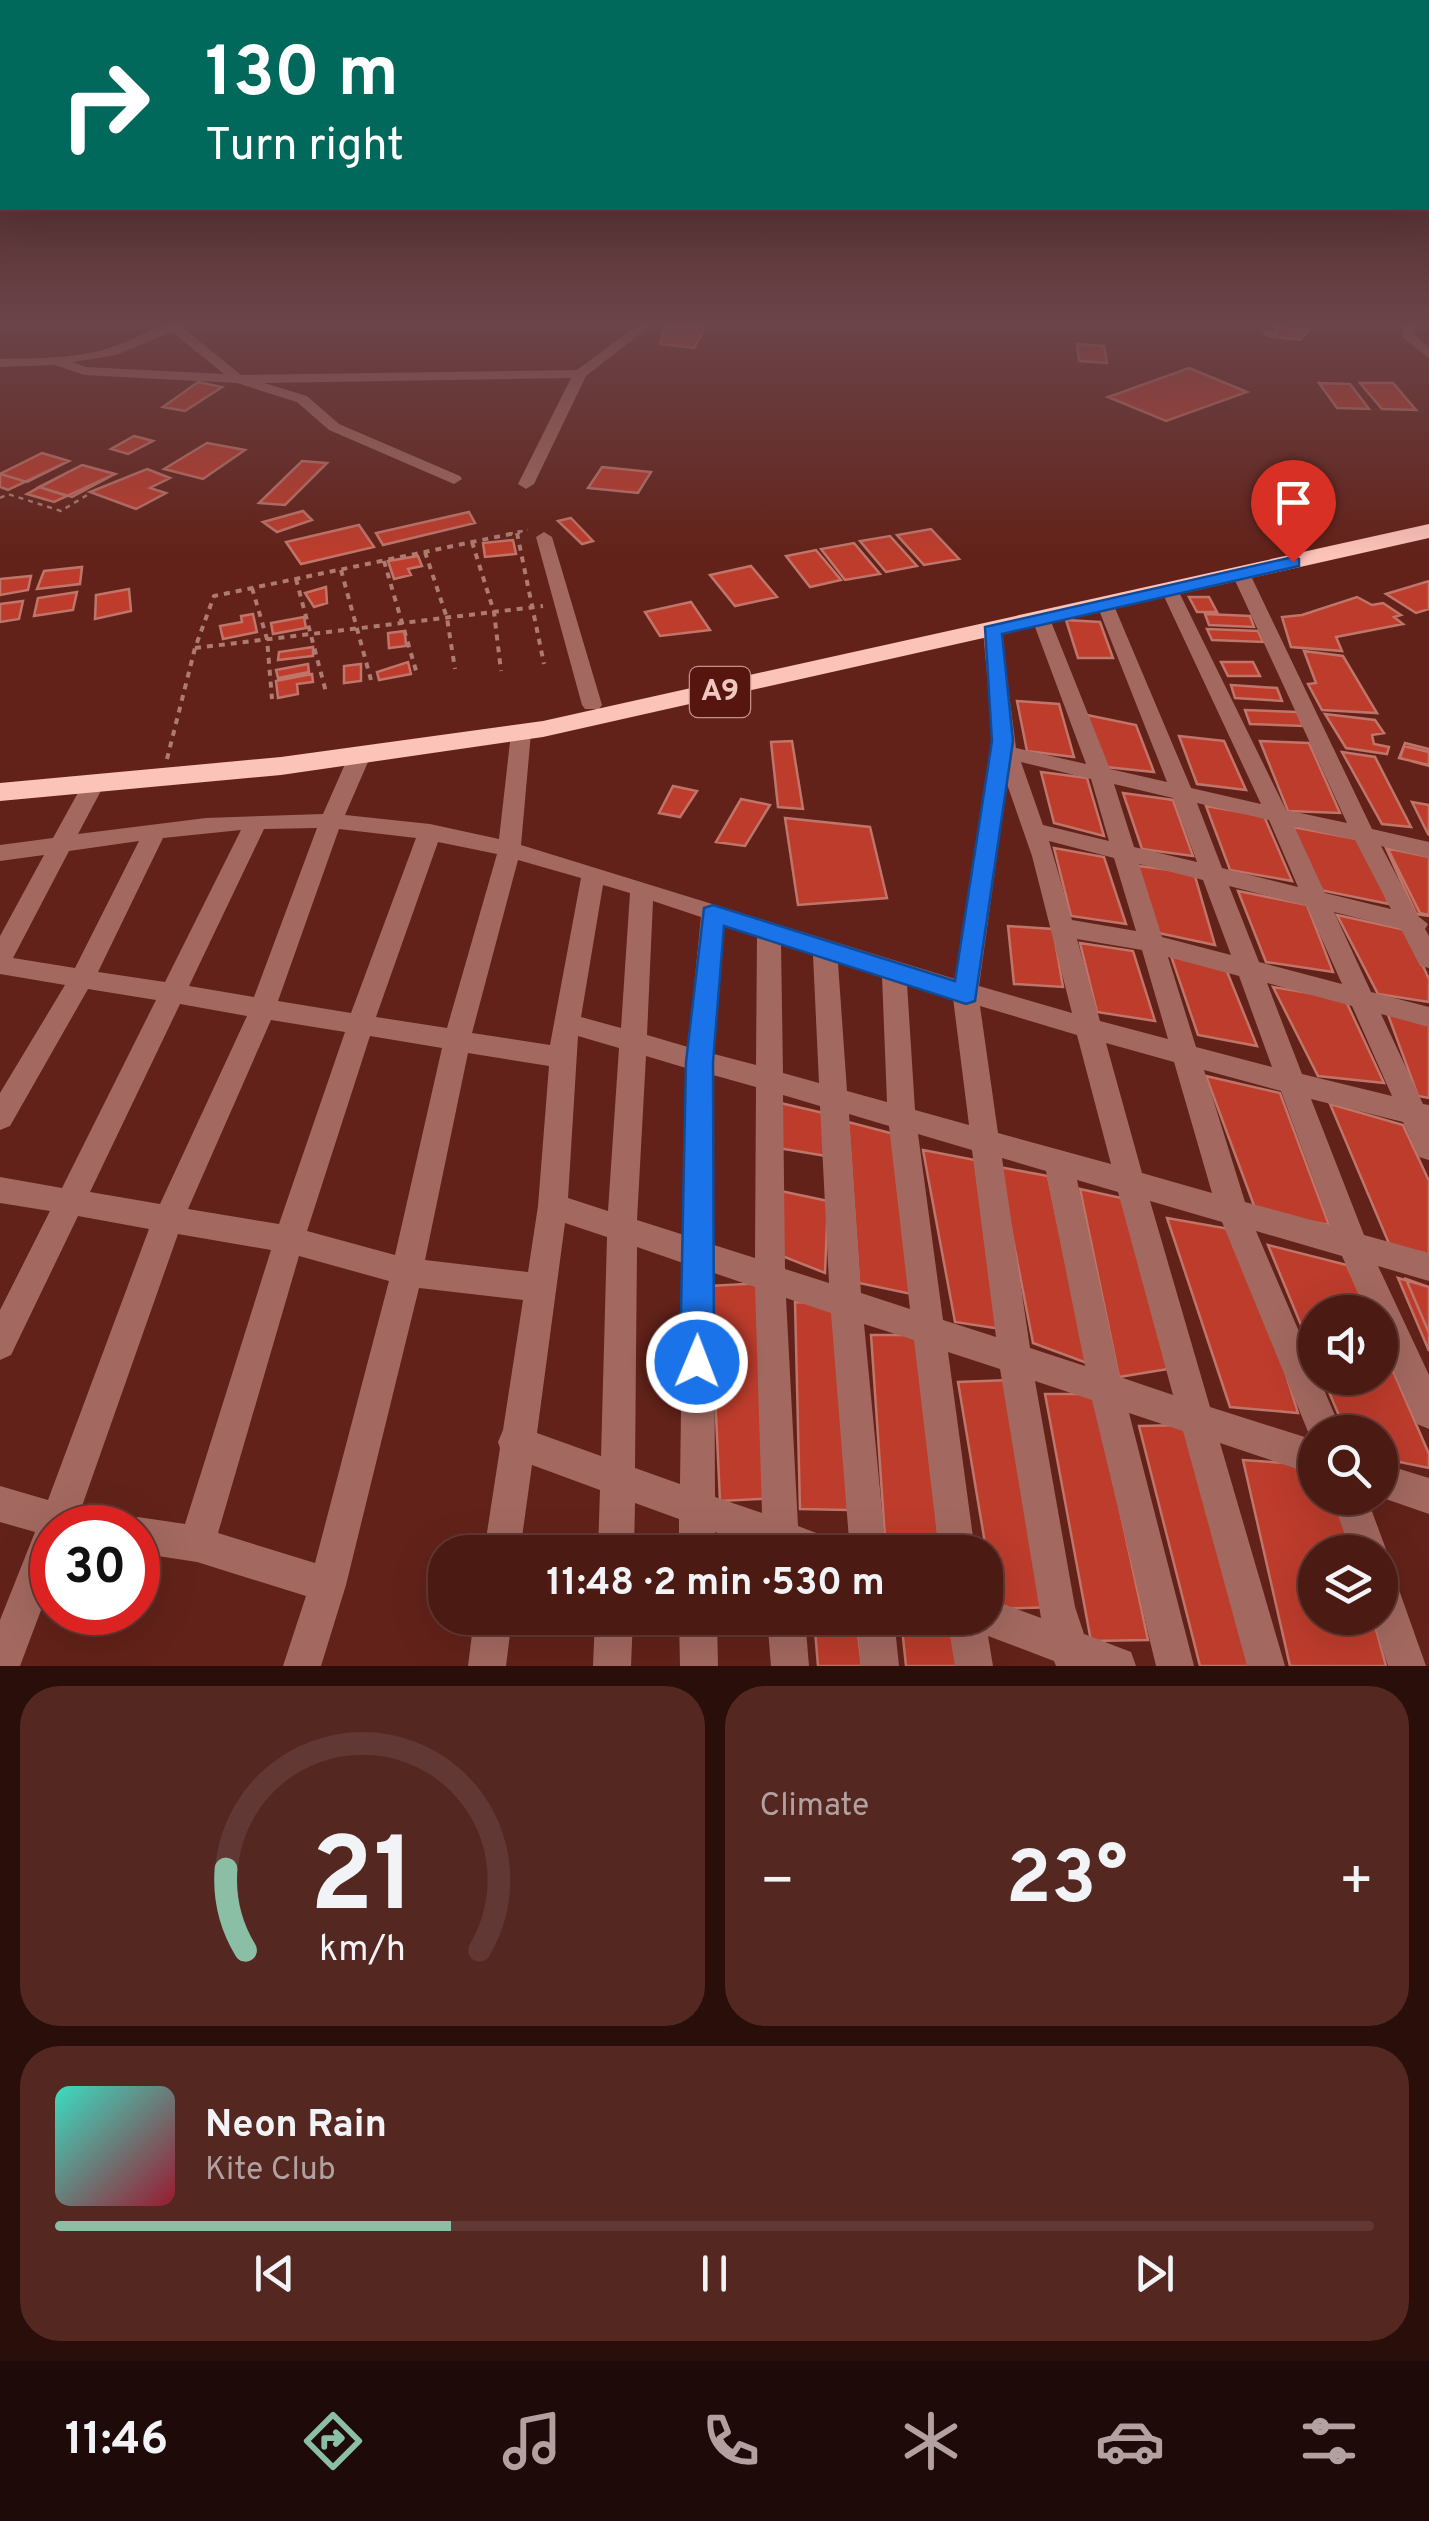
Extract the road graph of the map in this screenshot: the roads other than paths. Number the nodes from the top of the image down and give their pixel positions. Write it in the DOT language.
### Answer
graph roads {
  1 [pos="301,400"];
  2 [pos="567,400"];
  3 [pos="454,479"];
  4 [pos="526,484"];
  5 [pos="1429,519"];
  6 [pos="1429,531"];
  7 [pos="544,537"];
  8 [pos="1241,574"];
  9 [pos="1170,590"];
  10 [pos="1106,604"];
  11 [pos="1041,619"];
  12 [pos="992,630"];
  13 [pos="592,705"];
  14 [pos="522,733"];
  15 [pos="1004,746"];
  16 [pos="360,755"];
  17 [pos="1100,772"];
  18 [pos="0,776"];
  19 [pos="93,784"];
  20 [pos="0,792"];
  21 [pos="1182,792"];
  22 [pos="1279,818"];
  23 [pos="330,821"];
  24 [pos="256,823"];
  25 [pos="1034,830"];
  26 [pos="155,831"];
  27 [pos="430,832"];
  28 [pos="1364,836"];
  29 [pos="64,844"];
  30 [pos="509,850"];
  31 [pos="1429,850"];
  32 [pos="0,853"];
  33 [pos="1125,854"];
  34 [pos="594,877"];
  35 [pos="1214,877"];
  36 [pos="642,892"];
  37 [pos="1316,900"];
  38 [pos="713,914"];
  39 [pos="1420,925"];
  40 [pos="1062,926"];
  41 [pos="769,931"];
  42 [pos="1151,943"];
  43 [pos="825,949"];
  44 [pos="1429,959"];
  45 [pos="0,962"];
  46 [pos="1249,970"];
  47 [pos="894,971"];
  48 [pos="82,978"];
  49 [pos="173,993"];
  50 [pos="966,994"];
  51 [pos="1361,1000"];
  52 [pos="263,1008"];
  53 [pos="1429,1017"];
  54 [pos="567,1023"];
  55 [pos="357,1026"];
  56 [pos="1089,1026"];
  57 [pos="458,1042"];
  58 [pos="634,1044"];
  59 [pos="1184,1056"];
  60 [pos="563,1058"];
  61 [pos="700,1062"];
  62 [pos="770,1082"];
  63 [pos="1291,1082"];
  64 [pos="833,1100"];
  65 [pos="1420,1115"];
  66 [pos="0,1118"];
  67 [pos="902,1119"];
  68 [pos="984,1142"];
  69 [pos="1429,1148"];
  70 [pos="1059,1163"];
  71 [pos="1130,1183"];
  72 [pos="0,1190"];
  73 [pos="69,1203"];
  74 [pos="553,1206"];
  75 [pos="1232,1212"];
  76 [pos="168,1218"];
  77 [pos="622,1228"];
  78 [pos="286,1239"];
  79 [pos="1353,1246"];
  80 [pos="698,1254"];
  81 [pos="1429,1267"];
  82 [pos="407,1272"];
  83 [pos="770,1278"];
  84 [pos="540,1288"];
  85 [pos="846,1302"];
  86 [pos="929,1330"];
  87 [pos="0,1344"];
  88 [pos="1016,1359"];
  89 [pos="1106,1389"];
  90 [pos="1429,1412"];
  91 [pos="1318,1415"];
  92 [pos="1197,1418"];
  93 [pos="516,1442"];
  94 [pos="1298,1452"];
  95 [pos="618,1476"];
  96 [pos="1398,1486"];
  97 [pos="1429,1496"];
  98 [pos="0,1504"];
  99 [pos="70,1505"];
  100 [pos="696,1506"];
  101 [pos="30,1516"];
  102 [pos="504,1535"];
  103 [pos="616,1535"];
  104 [pos="697,1535"];
  105 [pos="759,1535"];
  106 [pos="781,1535"];
  107 [pos="867,1535"];
  108 [pos="955,1535"];
  109 [pos="160,1538"];
  110 [pos="197,1544"];
  111 [pos="328,1584"];
  112 [pos="30,1600"];
  113 [pos="1003,1624"];
  114 [pos="492,1635"];
  115 [pos="613,1635"];
  116 [pos="698,1635"];
  117 [pos="787,1635"];
  118 [pos="877,1635"];
  119 [pos="969,1635"];
  120 [pos="1397,1635"];
  121 [pos="1073,1657"];
  122 [pos="1,1666"];
  123 [pos="302,1666"];
  124 [pos="487,1666"];
  125 [pos="612,1666"];
  126 [pos="698,1666"];
  127 [pos="790,1666"];
  128 [pos="880,1666"];
  129 [pos="974,1666"];
  130 [pos="1117,1666"];
  131 [pos="1175,1666"];
  132 [pos="1266,1666"];
  133 [pos="1408,1666"];
  1 -- 3 [label="street"];
  2 -- 4 [label="street"];
  5 -- 13 [label="highway, A9"];
  6 -- 8 [label="highway, A9"];
  7 -- 13 [label="street"];
  8 -- 9 [label="highway, A9"];
  8 -- 28 [label="street"];
  9 -- 10 [label="highway, A9"];
  9 -- 22 [label="street"];
  10 -- 11 [label="highway, A9"];
  10 -- 21 [label="street"];
  11 -- 12 [label="highway, A9"];
  11 -- 17 [label="street"];
  12 -- 14 [label="highway, A9"];
  12 -- 15 [label="street"];
  13 -- 18 [label="highway, A9"];
  14 -- 16 [label="highway, A9"];
  14 -- 30 [label="street"];
  15 -- 17 [label="street"];
  15 -- 25 [label="street"];
  15 -- 50 [label="street"];
  16 -- 19 [label="highway, A9"];
  16 -- 23 [label="street"];
  17 -- 21 [label="street"];
  17 -- 33 [label="street"];
  19 -- 20 [label="highway, A9"];
  19 -- 29 [label="street"];
  21 -- 22 [label="street"];
  21 -- 35 [label="street"];
  22 -- 28 [label="street"];
  22 -- 37 [label="street"];
  23 -- 24 [label="street"];
  23 -- 27 [label="street"];
  23 -- 52 [label="street"];
  24 -- 26 [label="street"];
  24 -- 49 [label="street"];
  25 -- 33 [label="street"];
  25 -- 40 [label="street"];
  26 -- 29 [label="street"];
  26 -- 48 [label="street"];
  27 -- 30 [label="street"];
  27 -- 55 [label="street"];
  28 -- 31 [label="street"];
  28 -- 39 [label="street"];
  29 -- 32 [label="street"];
  29 -- 45 [label="street"];
  30 -- 34 [label="street"];
  30 -- 57 [label="street"];
  33 -- 35 [label="street"];
  33 -- 42 [label="street"];
  34 -- 36 [label="street"];
  34 -- 54 [label="street"];
  35 -- 37 [label="street"];
  35 -- 46 [label="street"];
  36 -- 38 [label="street"];
  36 -- 58 [label="street"];
  37 -- 39 [label="street"];
  37 -- 51 [label="street"];
  38 -- 41 [label="street"];
  38 -- 61 [label="street"];
  39 -- 44 [label="street"];
  40 -- 42 [label="street"];
  40 -- 56 [label="street"];
  41 -- 43 [label="street"];
  41 -- 62 [label="street"];
  42 -- 46 [label="street"];
  42 -- 59 [label="street"];
  43 -- 47 [label="street"];
  43 -- 64 [label="street"];
  45 -- 48 [label="street"];
  46 -- 51 [label="street"];
  46 -- 63 [label="street"];
  47 -- 50 [label="street"];
  47 -- 67 [label="street"];
  48 -- 49 [label="street"];
  48 -- 66 [label="street"];
  49 -- 52 [label="street"];
  49 -- 73 [label="street"];
  50 -- 56 [label="street"];
  50 -- 68 [label="street"];
  51 -- 53 [label="street"];
  51 -- 65 [label="street"];
  52 -- 55 [label="street"];
  52 -- 76 [label="street"];
  54 -- 58 [label="street"];
  54 -- 60 [label="street"];
  55 -- 57 [label="street"];
  55 -- 78 [label="street"];
  56 -- 59 [label="street"];
  56 -- 71 [label="street"];
  57 -- 60 [label="street"];
  57 -- 82 [label="street"];
  58 -- 61 [label="street"];
  58 -- 77 [label="street"];
  59 -- 63 [label="street"];
  59 -- 75 [label="street"];
  60 -- 74 [label="street"];
  61 -- 62 [label="street"];
  61 -- 80 [label="street"];
  62 -- 64 [label="street"];
  62 -- 83 [label="street"];
  63 -- 65 [label="street"];
  63 -- 79 [label="street"];
  64 -- 67 [label="street"];
  64 -- 85 [label="street"];
  65 -- 69 [label="street"];
  67 -- 68 [label="street"];
  67 -- 86 [label="street"];
  68 -- 70 [label="street"];
  68 -- 88 [label="street"];
  70 -- 71 [label="street"];
  70 -- 89 [label="street"];
  71 -- 75 [label="street"];
  71 -- 92 [label="street"];
  72 -- 73 [label="street"];
  73 -- 76 [label="street"];
  73 -- 87 [label="street"];
  74 -- 77 [label="street"];
  74 -- 84 [label="street"];
  75 -- 79 [label="street"];
  75 -- 91 [label="street"];
  76 -- 78 [label="street"];
  76 -- 99 [label="street"];
  77 -- 80 [label="street"];
  77 -- 95 [label="street"];
  78 -- 82 [label="street"];
  78 -- 110 [label="street"];
  79 -- 81 [label="street"];
  79 -- 90 [label="street"];
  80 -- 83 [label="street"];
  80 -- 100 [label="street"];
  82 -- 84 [label="street"];
  82 -- 111 [label="street"];
  83 -- 85 [label="street"];
  83 -- 106 [label="street"];
  84 -- 93 [label="street"];
  85 -- 86 [label="street"];
  85 -- 107 [label="street"];
  86 -- 88 [label="street"];
  86 -- 108 [label="street"];
  88 -- 89 [label="street"];
  88 -- 121 [label="street"];
  89 -- 92 [label="street"];
  89 -- 131 [label="street"];
  92 -- 94 [label="street"];
  92 -- 132 [label="street"];
  93 -- 95 [label="street"];
  93 -- 102 [label="street"];
  95 -- 100 [label="street"];
  95 -- 103 [label="street"];
  96 -- 97 [label="street"];
  98 -- 101 [label="street"];
  100 -- 104 [label="street"];
  100 -- 105 [label="street"];
  109 -- 110 [label="street"];
  110 -- 111 [label="street"];
  111 -- 123 [label="street"];
  112 -- 122 [label="street"];
  113 -- 121 [label="street"];
  114 -- 124 [label="street"];
  115 -- 125 [label="street"];
  116 -- 126 [label="street"];
  117 -- 127 [label="street"];
  118 -- 128 [label="street"];
  119 -- 129 [label="street"];
  120 -- 133 [label="street"];
  121 -- 130 [label="street"];
}
